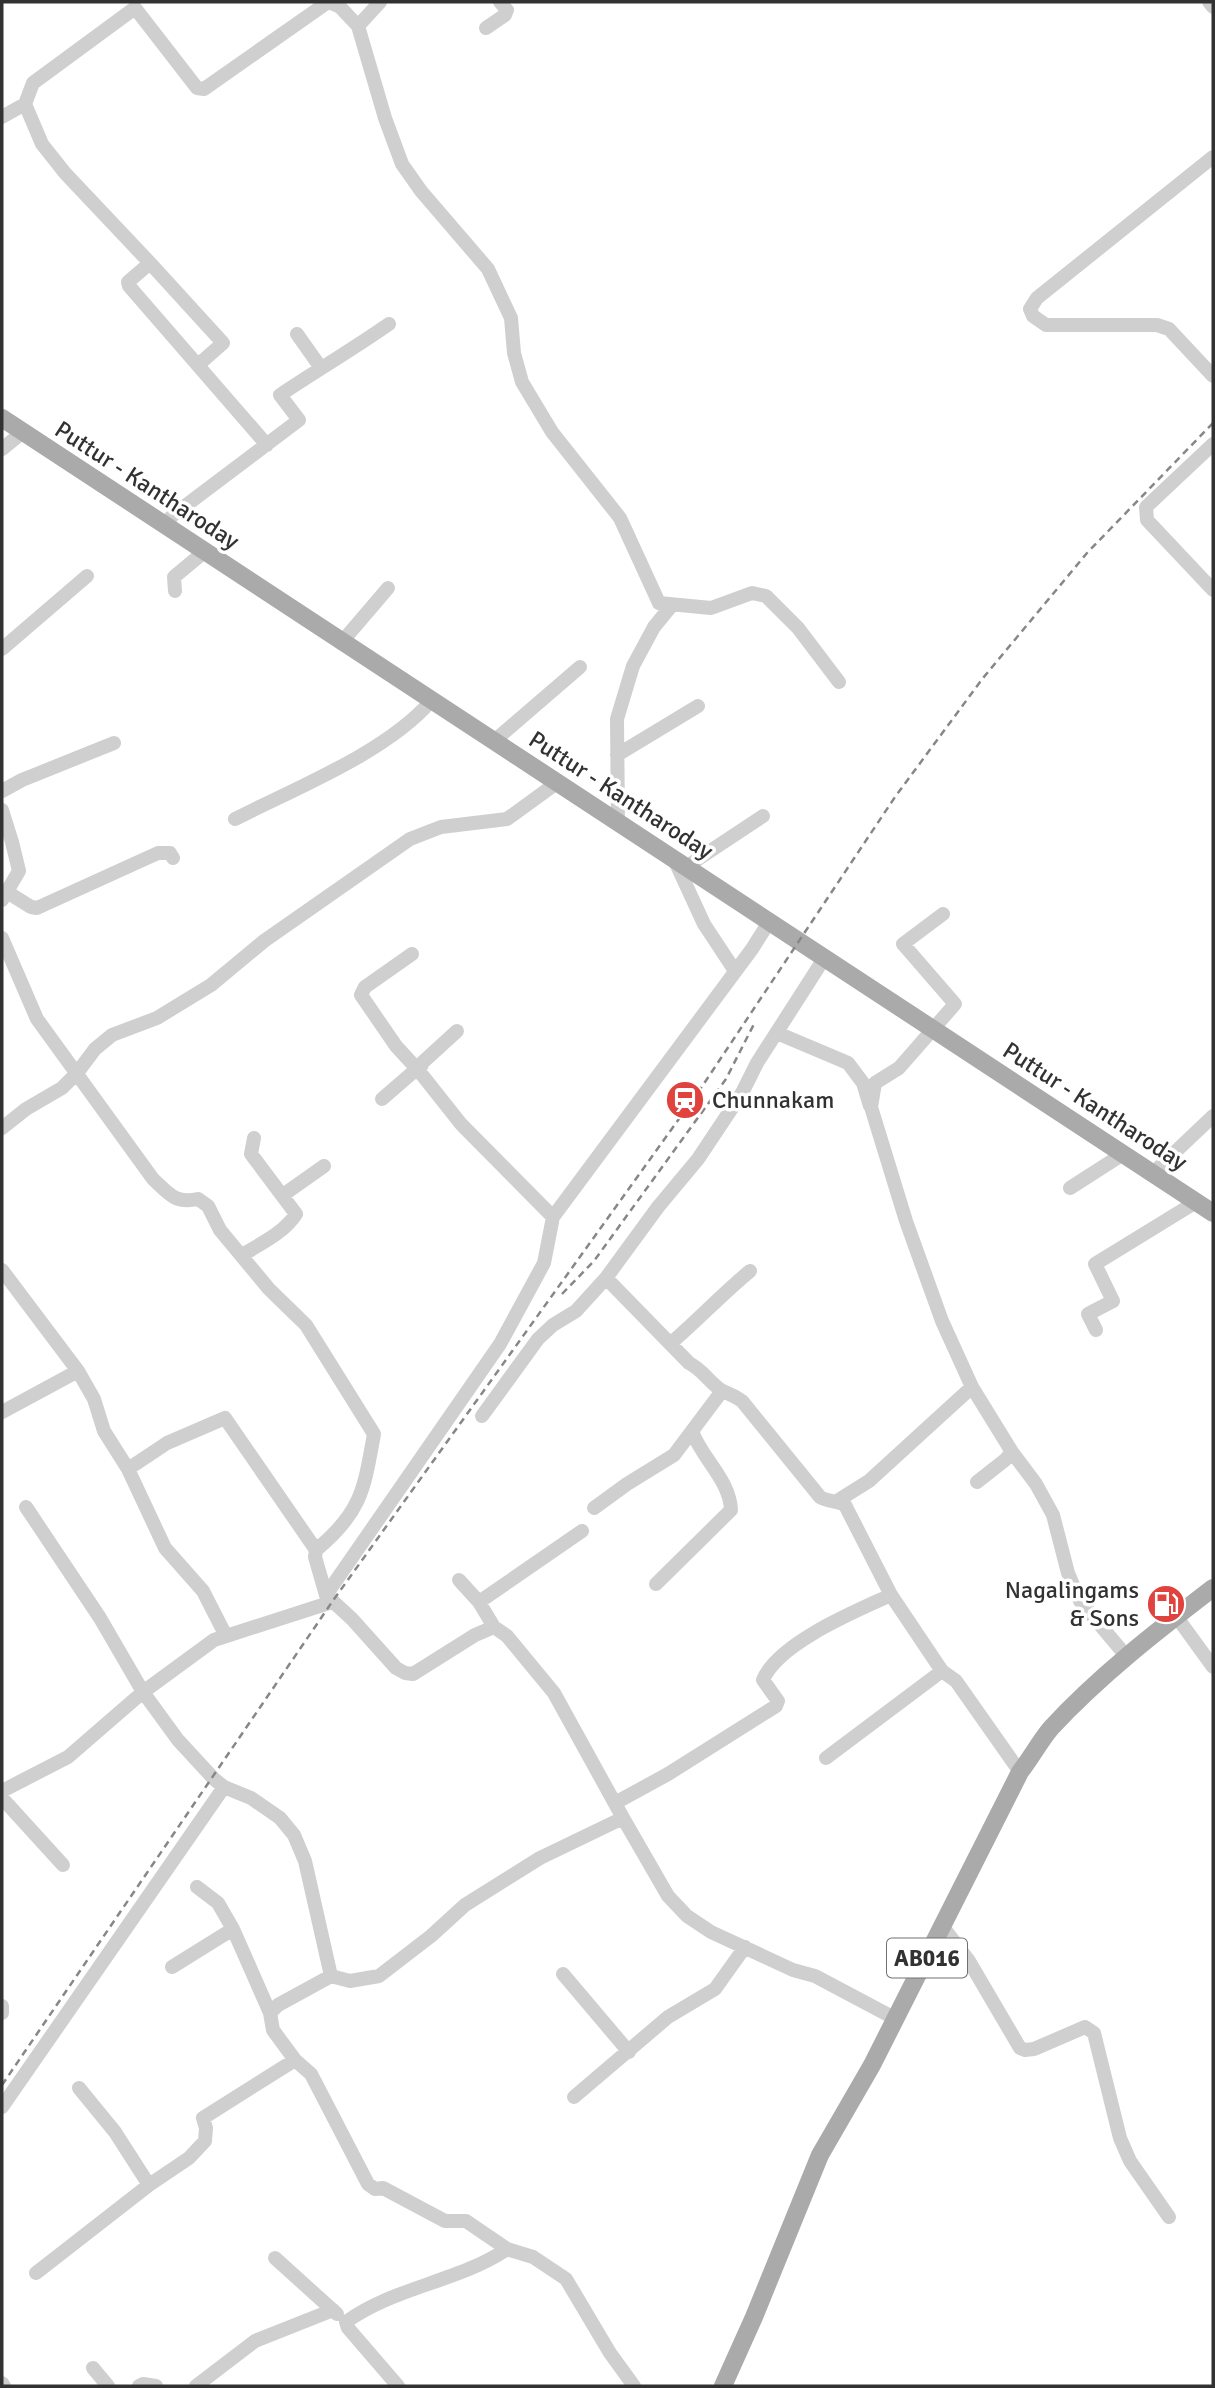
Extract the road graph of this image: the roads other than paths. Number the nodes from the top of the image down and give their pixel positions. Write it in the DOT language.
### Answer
graph roads {
  1 [pos="329,2"];
  2 [pos="380,2"];
  3 [pos="500,2"];
  4 [pos="1209,2"];
  5 [pos="1213,7"];
  6 [pos="358,26"];
  7 [pos="486,28"];
  8 [pos="25,104"];
  9 [pos="2,117"];
  10 [pos="1213,157"];
  11 [pos="150,263"];
  12 [pos="389,324"];
  13 [pos="297,334"];
  14 [pos="198,365"];
  15 [pos="321,368"];
  16 [pos="1213,376"];
  17 [pos="2,418"];
  18 [pos="23,432"];
  19 [pos="1213,444"];
  20 [pos="267,445"];
  21 [pos="2,449"];
  22 [pos="164,525"];
  23 [pos="204,552"];
  24 [pos="87,576"];
  25 [pos="388,588"];
  26 [pos="1213,590"];
  27 [pos="175,591"];
  28 [pos="672,605"];
  29 [pos="341,643"];
  30 [pos="2,649"];
  31 [pos="580,667"];
  32 [pos="839,682"];
  33 [pos="431,701"];
  34 [pos="698,706"];
  35 [pos="494,741"];
  36 [pos="114,743"];
  37 [pos="617,755"];
  38 [pos="558,782"];
  39 [pos="2,791"];
  40 [pos="2,810"];
  41 [pos="763,816"];
  42 [pos="235,819"];
  43 [pos="618,823"];
  44 [pos="173,858"];
  45 [pos="680,863"];
  46 [pos="4,896"];
  47 [pos="943,914"];
  48 [pos="769,922"];
  49 [pos="2,938"];
  50 [pos="412,954"];
  51 [pos="825,957"];
  52 [pos="735,971"];
  53 [pos="932,1029"];
  54 [pos="457,1031"];
  55 [pos="777,1033"];
  56 [pos="419,1071"];
  57 [pos="77,1073"];
  58 [pos="382,1099"];
  59 [pos="871,1107"];
  60 [pos="1213,1116"];
  61 [pos="2,1128"];
  62 [pos="254,1138"];
  63 [pos="1124,1154"];
  64 [pos="324,1166"];
  65 [pos="1153,1173"];
  66 [pos="1070,1188"];
  67 [pos="283,1195"];
  68 [pos="1196,1202"];
  69 [pos="1213,1213"];
  70 [pos="553,1217"];
  71 [pos="242,1255"];
  72 [pos="2,1270"];
  73 [pos="750,1270"];
  74 [pos="606,1278"];
  75 [pos="1096,1330"];
  76 [pos="671,1343"];
  77 [pos="78,1371"];
  78 [pos="972,1387"];
  79 [pos="722,1391"];
  80 [pos="2,1412"];
  81 [pos="482,1416"];
  82 [pos="692,1431"];
  83 [pos="1012,1452"];
  84 [pos="128,1469"];
  85 [pos="976,1482"];
  86 [pos="837,1501"];
  87 [pos="26,1507"];
  88 [pos="594,1508"];
  89 [pos="582,1531"];
  90 [pos="316,1550"];
  91 [pos="459,1580"];
  92 [pos="656,1584"];
  93 [pos="1213,1588"];
  94 [pos="891,1595"];
  95 [pos="329,1599"];
  96 [pos="479,1602"];
  97 [pos="1176,1616"];
  98 [pos="494,1627"];
  99 [pos="226,1636"];
  100 [pos="1127,1657"];
  101 [pos="1213,1667"];
  102 [pos="942,1671"];
  103 [pos="143,1692"];
  104 [pos="826,1758"];
  105 [pos="1020,1772"];
  106 [pos="224,1787"];
  107 [pos="2,1791"];
  108 [pos="2,1798"];
  109 [pos="615,1803"];
  110 [pos="623,1818"];
  111 [pos="63,1865"];
  112 [pos="197,1887"];
  113 [pos="943,1927"];
  114 [pos="233,1929"];
  115 [pos="745,1947"];
  116 [pos="172,1967"];
  117 [pos="563,1975"];
  118 [pos="331,1976"];
  119 [pos="2,2006"];
  120 [pos="2,2013"];
  121 [pos="270,2013"];
  122 [pos="896,2019"];
  123 [pos="629,2052"];
  124 [pos="295,2060"];
  125 [pos="79,2088"];
  126 [pos="574,2097"];
  127 [pos="2,2107"];
  128 [pos="149,2185"];
  129 [pos="1169,2217"];
  130 [pos="508,2249"];
  131 [pos="275,2258"];
  132 [pos="36,2273"];
  133 [pos="332,2310"];
  134 [pos="346,2322"];
  135 [pos="93,2368"];
  136 [pos="108,2386"];
  137 [pos="139,2386"];
  138 [pos="156,2386"];
  139 [pos="196,2386"];
  140 [pos="398,2386"];
  141 [pos="635,2386"];
  142 [pos="723,2386"];
  1 -- 6 [label="street"];
  1 -- 8 [label="street"];
  2 -- 6 [label="street"];
  3 -- 7 [label="street"];
  4 -- 5 [label="street"];
  6 -- 28 [label="street"];
  8 -- 9 [label="street"];
  8 -- 11 [label="street"];
  10 -- 16 [label="street"];
  11 -- 14 [label="street"];
  11 -- 14 [label="street"];
  12 -- 15 [label="street"];
  13 -- 15 [label="street"];
  14 -- 20 [label="street"];
  15 -- 20 [label="street"];
  17 -- 18 [label="main road, Puttur - Kantharoday"];
  18 -- 21 [label="street"];
  18 -- 22 [label="main road, Puttur - Kantharoday"];
  19 -- 26 [label="street"];
  20 -- 22 [label="street"];
  22 -- 23 [label="main road, Puttur - Kantharoday"];
  23 -- 27 [label="street"];
  23 -- 29 [label="main road, Puttur - Kantharoday"];
  24 -- 30 [label="street"];
  25 -- 29 [label="street"];
  28 -- 32 [label="street"];
  28 -- 37 [label="street"];
  29 -- 33 [label="main road, Puttur - Kantharoday"];
  31 -- 35 [label="street"];
  33 -- 35 [label="main road, Puttur - Kantharoday"];
  33 -- 42 [label="street"];
  34 -- 37 [label="street"];
  35 -- 38 [label="main road, Puttur - Kantharoday"];
  36 -- 39 [label="street"];
  37 -- 43 [label="street"];
  38 -- 43 [label="main road, Puttur - Kantharoday"];
  38 -- 57 [label="street"];
  40 -- 46 [label="street"];
  41 -- 45 [label="street"];
  43 -- 45 [label="main road, Puttur - Kantharoday"];
  44 -- 46 [label="street"];
  45 -- 48 [label="main road, Puttur - Kantharoday"];
  45 -- 52 [label="street"];
  47 -- 53 [label="street"];
  48 -- 51 [label="main road, Puttur - Kantharoday"];
  48 -- 52 [label="street"];
  49 -- 57 [label="street"];
  50 -- 56 [label="street"];
  51 -- 53 [label="main road, Puttur - Kantharoday"];
  51 -- 55 [label="street"];
  52 -- 70 [label="street"];
  53 -- 59 [label="street"];
  53 -- 63 [label="main road, Puttur - Kantharoday"];
  54 -- 56 [label="street"];
  55 -- 59 [label="street"];
  55 -- 74 [label="street"];
  56 -- 58 [label="street"];
  56 -- 70 [label="street"];
  57 -- 61 [label="street"];
  57 -- 71 [label="street"];
  59 -- 78 [label="street"];
  60 -- 65 [label="street"];
  62 -- 67 [label="street"];
  63 -- 65 [label="main road, Puttur - Kantharoday"];
  63 -- 66 [label="street"];
  64 -- 67 [label="street"];
  65 -- 68 [label="main road, Puttur - Kantharoday"];
  67 -- 71 [label="street"];
  68 -- 69 [label="main road, Puttur - Kantharoday"];
  68 -- 75 [label="street"];
  70 -- 95 [label="street"];
  71 -- 90 [label="street"];
  72 -- 77 [label="street"];
  73 -- 76 [label="street"];
  74 -- 76 [label="street"];
  74 -- 81 [label="street"];
  76 -- 79 [label="street"];
  77 -- 80 [label="street"];
  77 -- 84 [label="street"];
  78 -- 83 [label="street"];
  78 -- 86 [label="street"];
  79 -- 82 [label="street"];
  79 -- 86 [label="street"];
  82 -- 88 [label="street"];
  82 -- 92 [label="street"];
  83 -- 85 [label="street"];
  83 -- 100 [label="street"];
  84 -- 90 [label="street"];
  84 -- 99 [label="street"];
  86 -- 94 [label="street"];
  87 -- 103 [label="street"];
  89 -- 96 [label="street"];
  90 -- 95 [label="street"];
  91 -- 96 [label="street"];
  93 -- 97 [label="main road, AB016"];
  94 -- 102 [label="street"];
  94 -- 109 [label="street"];
  95 -- 98 [label="street"];
  95 -- 99 [label="street"];
  96 -- 98 [label="street"];
  97 -- 100 [label="main road, AB016"];
  97 -- 101 [label="street"];
  98 -- 109 [label="street"];
  99 -- 103 [label="street"];
  100 -- 105 [label="main road, AB016"];
  102 -- 104 [label="street"];
  102 -- 105 [label="street"];
  103 -- 106 [label="street"];
  103 -- 107 [label="street"];
  105 -- 113 [label="main road, AB016"];
  106 -- 118 [label="street"];
  106 -- 127 [label="street"];
  108 -- 111 [label="street"];
  109 -- 110 [label="street"];
  110 -- 115 [label="street"];
  110 -- 118 [label="street"];
  112 -- 114 [label="street"];
  113 -- 122 [label="main road, AB016"];
  113 -- 129 [label="street"];
  114 -- 116 [label="street"];
  114 -- 121 [label="street"];
  115 -- 122 [label="street"];
  115 -- 123 [label="street"];
  117 -- 123 [label="street"];
  118 -- 121 [label="street"];
  119 -- 120 [label="street"];
  121 -- 124 [label="street"];
  122 -- 142 [label="main road, AB016"];
  123 -- 126 [label="street"];
  124 -- 128 [label="street"];
  124 -- 130 [label="street"];
  125 -- 128 [label="street"];
  128 -- 132 [label="street"];
  130 -- 134 [label="street"];
  130 -- 141 [label="street"];
  131 -- 133 [label="street"];
  133 -- 134 [label="street"];
  133 -- 139 [label="street"];
  134 -- 140 [label="street"];
  135 -- 136 [label="street"];
  137 -- 138 [label="street"];
}
